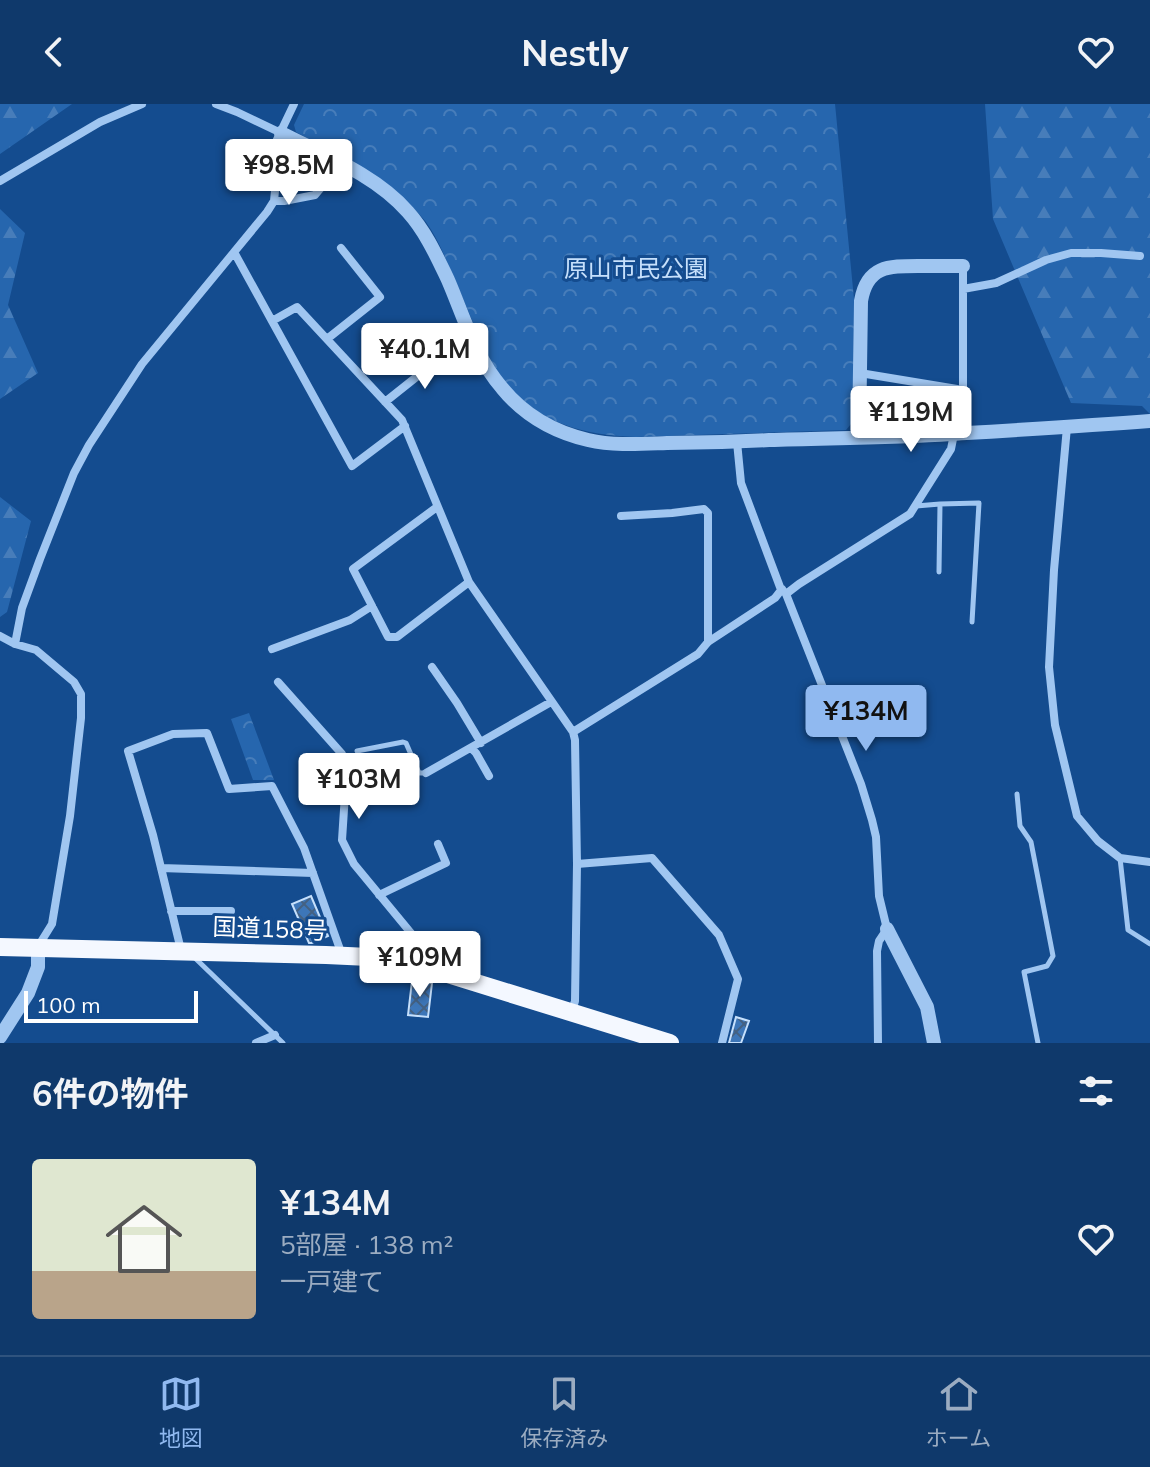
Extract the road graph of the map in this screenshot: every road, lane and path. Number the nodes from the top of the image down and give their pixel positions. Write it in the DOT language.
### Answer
graph roads {
  1 [pos="142,104"];
  2 [pos="216,104"];
  3 [pos="294,104"];
  4 [pos="281,133"];
  5 [pos="341,164"];
  6 [pos="0,181"];
  7 [pos="274,201"];
  8 [pos="341,248"];
  9 [pos="234,252"];
  10 [pos="1140,256"];
  11 [pos="963,266"];
  12 [pos="963,289"];
  13 [pos="272,321"];
  14 [pos="327,339"];
  15 [pos="444,355"];
  16 [pos="860,373"];
  17 [pos="963,390"];
  18 [pos="385,402"];
  19 [pos="1150,421"];
  20 [pos="405,426"];
  21 [pos="1067,427"];
  22 [pos="957,434"];
  23 [pos="859,437"];
  24 [pos="737,442"];
  25 [pos="940,504"];
  26 [pos="915,506"];
  27 [pos="437,507"];
  28 [pos="621,516"];
  29 [pos="939,572"];
  30 [pos="469,582"];
  31 [pos="784,592"];
  32 [pos="372,606"];
  33 [pos="972,622"];
  34 [pos="0,636"];
  35 [pos="708,642"];
  36 [pos="15,644"];
  37 [pos="272,649"];
  38 [pos="432,667"];
  39 [pos="278,682"];
  40 [pos="551,702"];
  41 [pos="573,732"];
  42 [pos="481,743"];
  43 [pos="471,748"];
  44 [pos="357,751"];
  45 [pos="426,773"];
  46 [pos="489,776"];
  47 [pos="1017,794"];
  48 [pos="438,844"];
  49 [pos="1120,858"];
  50 [pos="1150,862"];
  51 [pos="577,864"];
  52 [pos="161,868"];
  53 [pos="313,873"];
  54 [pos="379,895"];
  55 [pos="171,911"];
  56 [pos="231,911"];
  57 [pos="887,929"];
  58 [pos="1150,944"];
  59 [pos="0,947"];
  60 [pos="38,948"];
  61 [pos="185,951"];
  62 [pos="342,956"];
  63 [pos="425,967"];
  64 [pos="572,1011"];
  65 [pos="275,1035"];
  66 [pos="0,1037"];
  67 [pos="256,1043"];
  68 [pos="283,1043"];
  69 [pos="670,1043"];
  70 [pos="722,1043"];
  71 [pos="878,1043"];
  72 [pos="934,1043"];
  73 [pos="1038,1043"];
  1 -- 6 [label="street"];
  2 -- 4 [label="street"];
  3 -- 4 [label="street"];
  4 -- 5 [label="street"];
  4 -- 7 [label="street"];
  5 -- 7 [label="street"];
  5 -- 24 [label="street"];
  7 -- 9 [label="street"];
  8 -- 14 [label="street"];
  9 -- 13 [label="street"];
  9 -- 36 [label="street"];
  10 -- 12 [label="street"];
  11 -- 12 [label="street"];
  11 -- 16 [label="street"];
  12 -- 17 [label="street"];
  13 -- 14 [label="street"];
  13 -- 20 [label="street"];
  14 -- 18 [label="street"];
  15 -- 18 [label="street"];
  16 -- 17 [label="street"];
  16 -- 23 [label="street"];
  17 -- 22 [label="street"];
  18 -- 20 [label="street"];
  19 -- 21 [label="street"];
  20 -- 27 [label="street"];
  21 -- 22 [label="street"];
  21 -- 49 [label="street"];
  22 -- 23 [label="street"];
  22 -- 26 [label="street"];
  23 -- 24 [label="street"];
  24 -- 31 [label="street"];
  25 -- 26 [label="lane"];
  25 -- 29 [label="lane"];
  25 -- 33 [label="lane"];
  26 -- 31 [label="street"];
  27 -- 30 [label="street"];
  27 -- 32 [label="street"];
  28 -- 35 [label="street"];
  30 -- 32 [label="street"];
  30 -- 40 [label="street"];
  31 -- 35 [label="street"];
  31 -- 57 [label="street"];
  32 -- 37 [label="street"];
  34 -- 36 [label="street"];
  35 -- 41 [label="street"];
  36 -- 60 [label="street"];
  38 -- 42 [label="street"];
  39 -- 54 [label="street"];
  40 -- 41 [label="street"];
  40 -- 42 [label="street"];
  41 -- 51 [label="street"];
  42 -- 43 [label="street"];
  43 -- 45 [label="street"];
  43 -- 46 [label="street"];
  44 -- 45 [label="lane"];
  47 -- 73 [label="lane"];
  48 -- 54 [label="street"];
  49 -- 50 [label="street"];
  49 -- 58 [label="lane"];
  51 -- 64 [label="street"];
  51 -- 70 [label="street"];
  52 -- 53 [label="street"];
  52 -- 53 [label="street"];
  52 -- 55 [label="street"];
  53 -- 62 [label="street"];
  54 -- 63 [label="street"];
  55 -- 56 [label="street"];
  55 -- 61 [label="street"];
  57 -- 71 [label="street"];
  57 -- 72 [label="street"];
  59 -- 60 [label="highway, 国道158号"];
  60 -- 61 [label="highway, 国道158号"];
  60 -- 66 [label="street"];
  61 -- 62 [label="highway, 国道158号"];
  61 -- 65 [label="lane"];
  62 -- 63 [label="highway, 国道158号"];
  63 -- 64 [label="highway, 国道158号"];
  64 -- 69 [label="highway, 国道158号"];
  65 -- 67 [label="street"];
  65 -- 68 [label="lane"];
}
